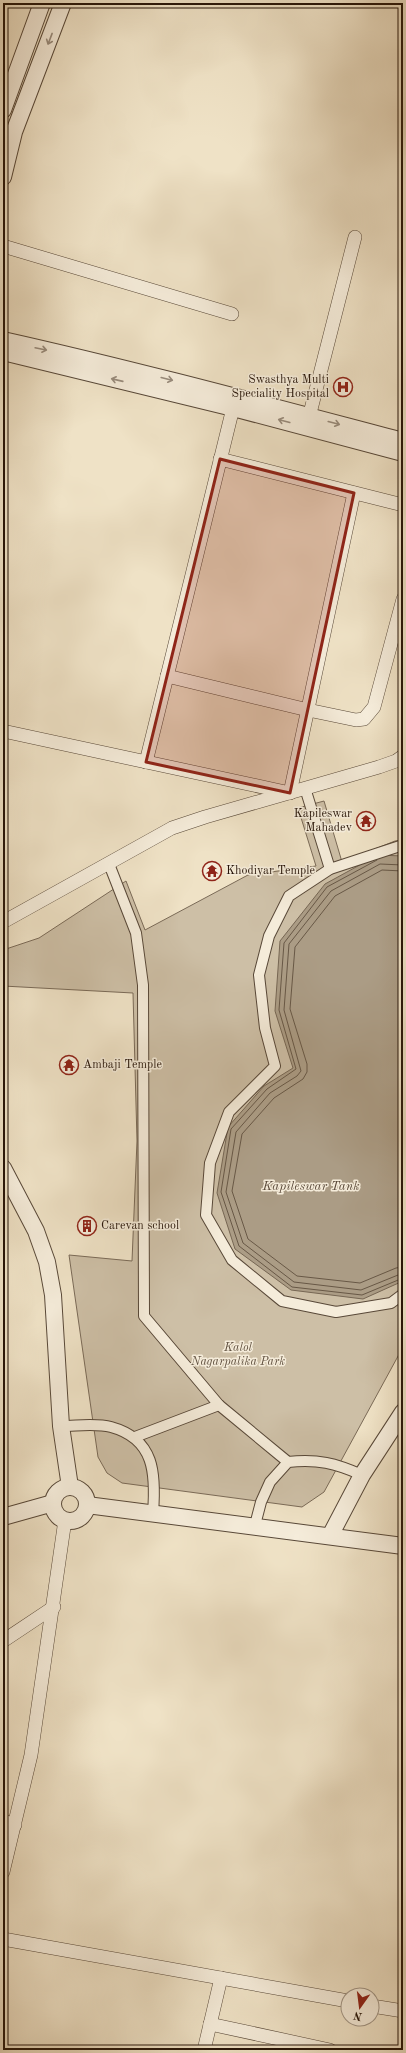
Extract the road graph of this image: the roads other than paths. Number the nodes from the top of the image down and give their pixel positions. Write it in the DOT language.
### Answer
graph roads {
  1 [pos="42,3"];
  2 [pos="63,3"];
  3 [pos="3,110"];
  4 [pos="5,159"];
  5 [pos="3,177"];
  6 [pos="355,237"];
  7 [pos="3,246"];
  8 [pos="232,314"];
  9 [pos="3,340"];
  10 [pos="3,352"];
  11 [pos="233,408"];
  12 [pos="308,422"];
  13 [pos="403,441"];
  14 [pos="403,453"];
  15 [pos="220,459"];
  16 [pos="354,493"];
  17 [pos="403,505"];
  18 [pos="403,599"];
  19 [pos="168,676"];
  20 [pos="308,710"];
  21 [pos="3,731"];
  22 [pos="403,756"];
  23 [pos="146,762"];
  24 [pos="305,788"];
  25 [pos="290,793"];
  26 [pos="403,845"];
  27 [pos="110,864"];
  28 [pos="330,869"];
  29 [pos="3,922"];
  30 [pos="3,1168"];
  31 [pos="403,1294"];
  32 [pos="219,1405"];
  33 [pos="403,1412"];
  34 [pos="61,1426"];
  35 [pos="135,1437"];
  36 [pos="288,1462"];
  37 [pos="362,1475"];
  38 [pos="70,1487"];
  39 [pos="53,1503"];
  40 [pos="87,1505"];
  41 [pos="153,1513"];
  42 [pos="3,1517"];
  43 [pos="65,1520"];
  44 [pos="255,1526"];
  45 [pos="330,1536"];
  46 [pos="403,1546"];
  47 [pos="54,1607"];
  48 [pos="3,1641"];
  49 [pos="9,1823"];
  50 [pos="3,1872"];
  51 [pos="3,1939"];
  52 [pos="221,1978"];
  53 [pos="340,2000"];
  54 [pos="380,2007"];
  55 [pos="403,2011"];
  56 [pos="210,2024"];
  57 [pos="204,2050"];
  58 [pos="330,2050"];
  1 -- 3 [label="street"];
  2 -- 4 [label="street, one-way"];
  4 -- 5 [label="street"];
  6 -- 12 [label="street"];
  7 -- 8 [label="street"];
  9 -- 12 [label="street, one-way"];
  11 -- 10 [label="street, one-way"];
  12 -- 11 [label="street, one-way"];
  11 -- 15 [label="street"];
  12 -- 13 [label="street, one-way"];
  12 -- 14 [label="street"];
  15 -- 16 [label="street"];
  15 -- 19 [label="street"];
  16 -- 17 [label="street"];
  16 -- 20 [label="street"];
  18 -- 20 [label="street"];
  19 -- 20 [label="street"];
  19 -- 23 [label="street"];
  20 -- 25 [label="street"];
  21 -- 23 [label="street"];
  22 -- 24 [label="street"];
  23 -- 25 [label="street"];
  24 -- 25 [label="street"];
  24 -- 28 [label="street"];
  25 -- 27 [label="street"];
  26 -- 28 [label="street"];
  27 -- 29 [label="street"];
  27 -- 32 [label="street"];
  28 -- 31 [label="street"];
  30 -- 34 [label="street"];
  32 -- 35 [label="street"];
  32 -- 36 [label="street"];
  33 -- 37 [label="street"];
  34 -- 35 [label="street"];
  34 -- 38 [label="street"];
  35 -- 41 [label="street"];
  36 -- 37 [label="street"];
  36 -- 44 [label="street"];
  37 -- 45 [label="street"];
  38 -- 39 [label="street"];
  38 -- 40 [label="street"];
  39 -- 42 [label="street"];
  39 -- 43 [label="street"];
  40 -- 41 [label="street"];
  40 -- 43 [label="street"];
  41 -- 44 [label="street"];
  43 -- 47 [label="street"];
  44 -- 45 [label="street"];
  45 -- 46 [label="street"];
  47 -- 48 [label="street"];
  47 -- 49 [label="street"];
  49 -- 50 [label="street"];
  51 -- 52 [label="street"];
  52 -- 53 [label="street"];
  52 -- 56 [label="street"];
  54 -- 55 [label="street"];
  56 -- 57 [label="street"];
  56 -- 58 [label="street"];
}
